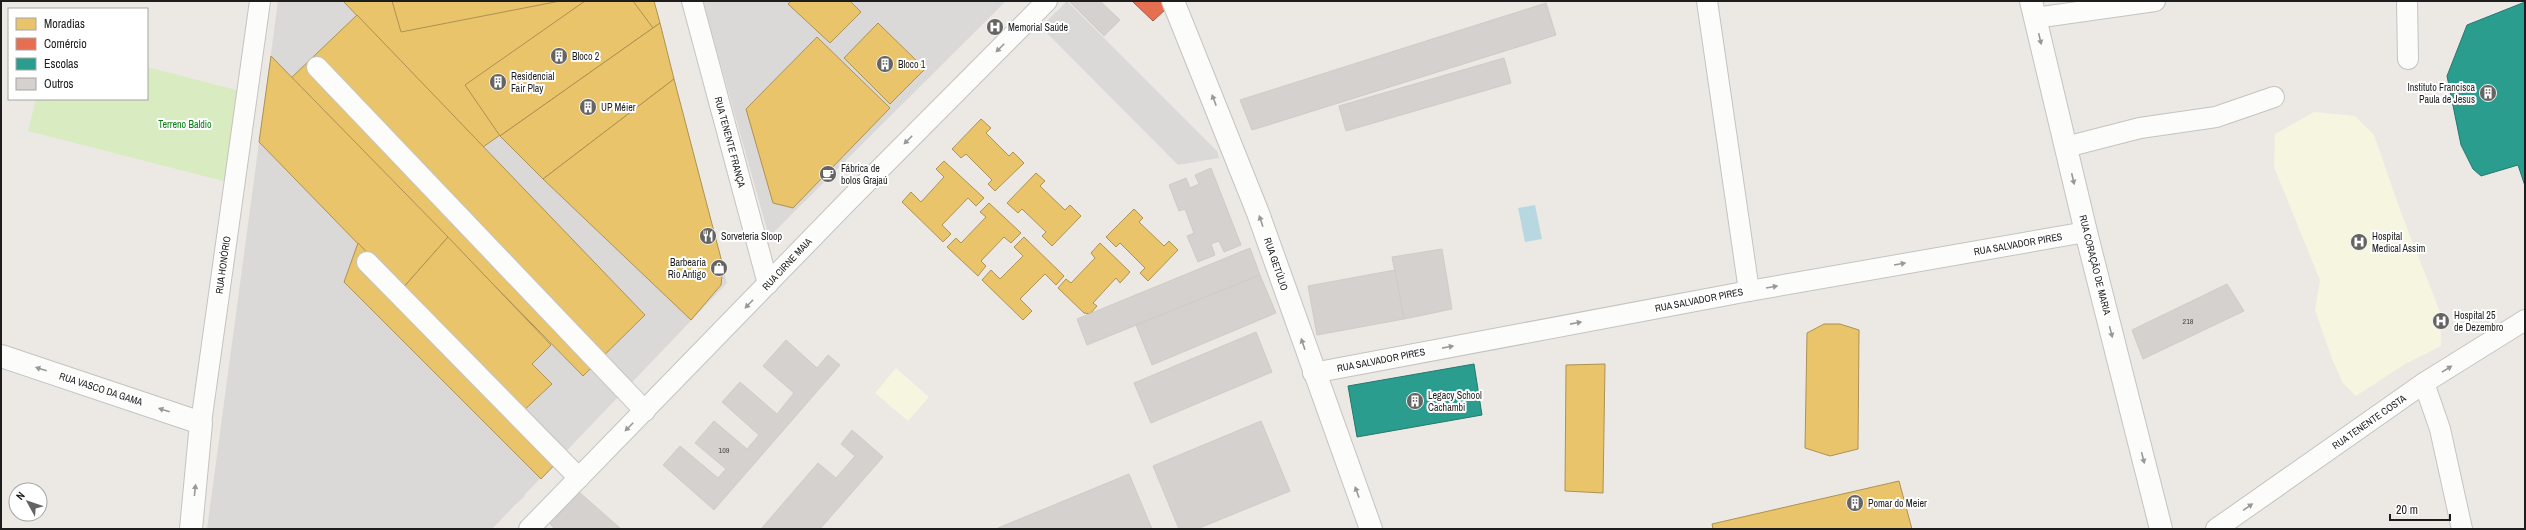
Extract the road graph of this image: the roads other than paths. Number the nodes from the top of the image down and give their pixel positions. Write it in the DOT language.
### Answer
graph roads {
  1 [pos="260,1"];
  2 [pos="692,1"];
  3 [pos="1047,1"];
  4 [pos="1173,1"];
  5 [pos="1707,1"];
  6 [pos="2155,1"];
  7 [pos="2407,1"];
  8 [pos="2033,9"];
  9 [pos="2408,59"];
  10 [pos="316,67"];
  11 [pos="2274,97"];
  12 [pos="2066,147"];
  13 [pos="2086,232"];
  14 [pos="367,262"];
  15 [pos="768,284"];
  16 [pos="1749,291"];
  17 [pos="2525,320"];
  18 [pos="1,356"];
  19 [pos="1313,373"];
  20 [pos="2424,383"];
  21 [pos="645,411"];
  22 [pos="201,423"];
  23 [pos="579,478"];
  24 [pos="191,529"];
  25 [pos="529,529"];
  26 [pos="1371,529"];
  27 [pos="2161,529"];
  28 [pos="2216,529"];
  29 [pos="2462,529"];
  1 -- 22 [label="street, RUA HONÓRIO"];
  2 -- 15 [label="street, RUA TENENTE FRANÇA"];
  3 -- 15 [label="street, RUA CIRNE MAIA, one-way"];
  19 -- 4 [label="street, RUA GETÚLIO, one-way"];
  5 -- 16 [label="street"];
  6 -- 8 [label="street"];
  7 -- 9 [label="street"];
  8 -- 12 [label="street, RUA CORAÇÃO DE MARIA, one-way"];
  10 -- 21 [label="street"];
  11 -- 12 [label="street"];
  12 -- 13 [label="street, RUA CORAÇÃO DE MARIA, one-way"];
  16 -- 13 [label="street, RUA SALVADOR PIRES, one-way"];
  13 -- 27 [label="street, RUA CORAÇÃO DE MARIA, one-way"];
  14 -- 23 [label="street"];
  15 -- 21 [label="street, RUA CIRNE MAIA, one-way"];
  19 -- 16 [label="street, RUA SALVADOR PIRES, one-way"];
  20 -- 17 [label="street, RUA TENENTE COSTA, one-way"];
  22 -- 18 [label="street, RUA VASCO DA GAMA, one-way"];
  26 -- 19 [label="street, RUA GETÚLIO, one-way"];
  28 -- 20 [label="street, RUA TENENTE COSTA, one-way"];
  20 -- 29 [label="street"];
  21 -- 23 [label="street, RUA CIRNE MAIA, one-way"];
  24 -- 22 [label="street, RUA HONÓRIO, one-way"];
  23 -- 25 [label="street, RUA CIRNE MAIA"];
}
